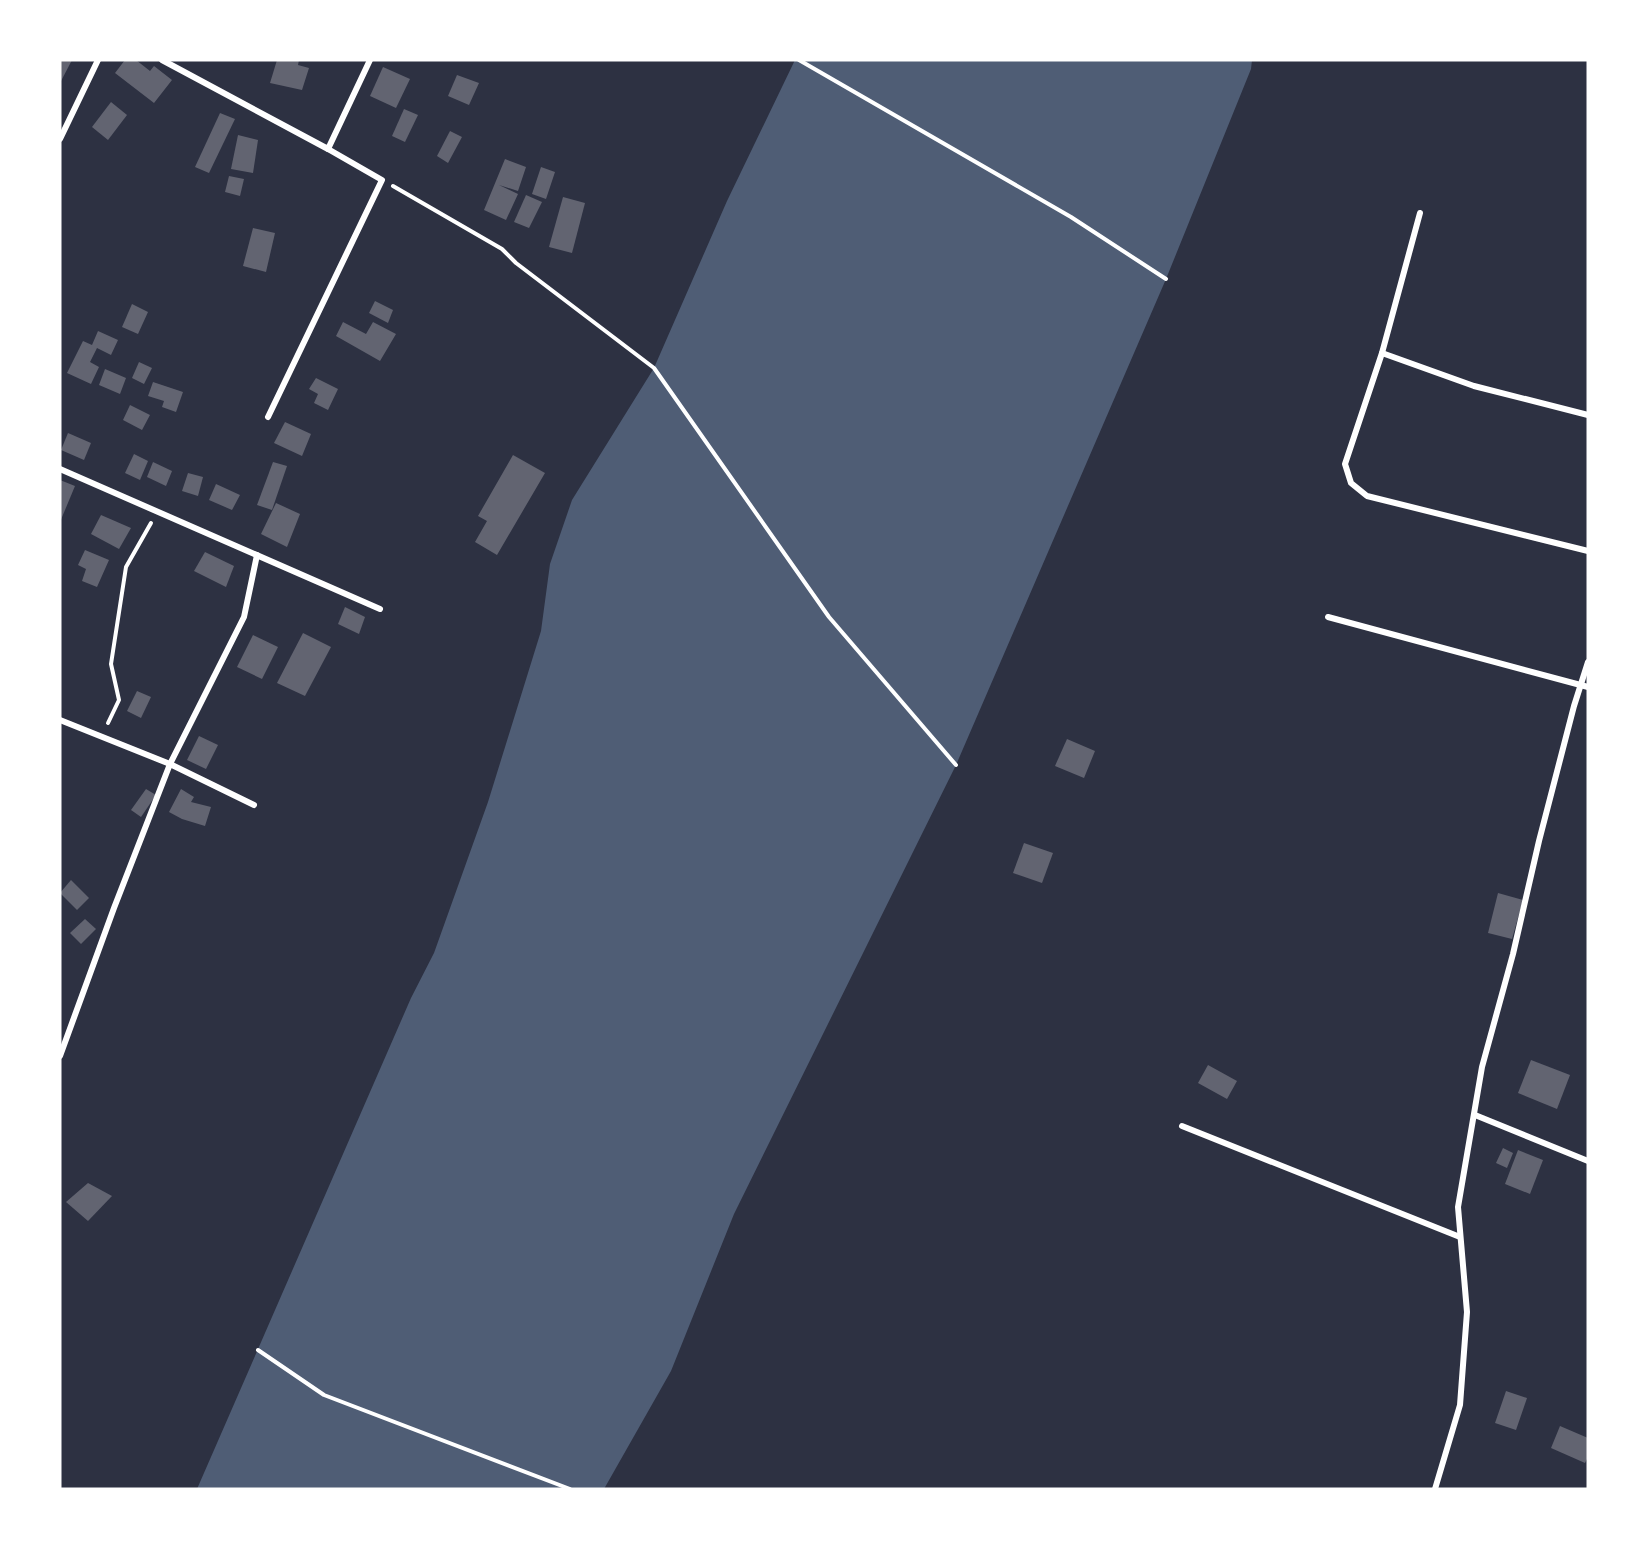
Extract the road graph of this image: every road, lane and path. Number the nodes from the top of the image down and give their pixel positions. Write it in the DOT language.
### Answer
graph roads {
  1 [pos="98,60"];
  2 [pos="162,60"];
  3 [pos="370,60"];
  4 [pos="799,60"];
  5 [pos="60,139"];
  6 [pos="328,149"];
  7 [pos="382,180"];
  8 [pos="1420,213"];
  9 [pos="1166,279"];
  10 [pos="1382,353"];
  11 [pos="1588,415"];
  12 [pos="268,417"];
  13 [pos="60,469"];
  14 [pos="157,512"];
  15 [pos="1588,551"];
  16 [pos="257,555"];
  17 [pos="380,609"];
  18 [pos="1328,617"];
  19 [pos="1588,662"];
  20 [pos="1580,685"];
  21 [pos="1588,687"];
  22 [pos="60,720"];
  23 [pos="102,737"];
  24 [pos="170,764"];
  25 [pos="956,765"];
  26 [pos="254,805"];
  27 [pos="60,1056"];
  28 [pos="1475,1115"];
  29 [pos="1182,1126"];
  30 [pos="1588,1161"];
  31 [pos="1460,1237"];
  32 [pos="258,1350"];
  33 [pos="570,1489"];
  34 [pos="1435,1489"];
  1 -- 5 [label="street"];
  2 -- 6 [label="street"];
  3 -- 6 [label="street"];
  4 -- 9 [label="path"];
  6 -- 7 [label="street"];
  7 -- 12 [label="street"];
  7 -- 25 [label="path"];
  8 -- 10 [label="street"];
  10 -- 11 [label="street"];
  10 -- 15 [label="street"];
  13 -- 14 [label="street"];
  14 -- 16 [label="street"];
  14 -- 23 [label="path"];
  16 -- 17 [label="street"];
  16 -- 24 [label="street"];
  18 -- 20 [label="street"];
  19 -- 20 [label="street"];
  20 -- 21 [label="street"];
  20 -- 28 [label="street"];
  22 -- 23 [label="street"];
  23 -- 24 [label="street"];
  24 -- 26 [label="street"];
  24 -- 27 [label="street"];
  28 -- 30 [label="street"];
  28 -- 31 [label="street"];
  29 -- 31 [label="street"];
  31 -- 34 [label="street"];
  32 -- 33 [label="path"];
}
